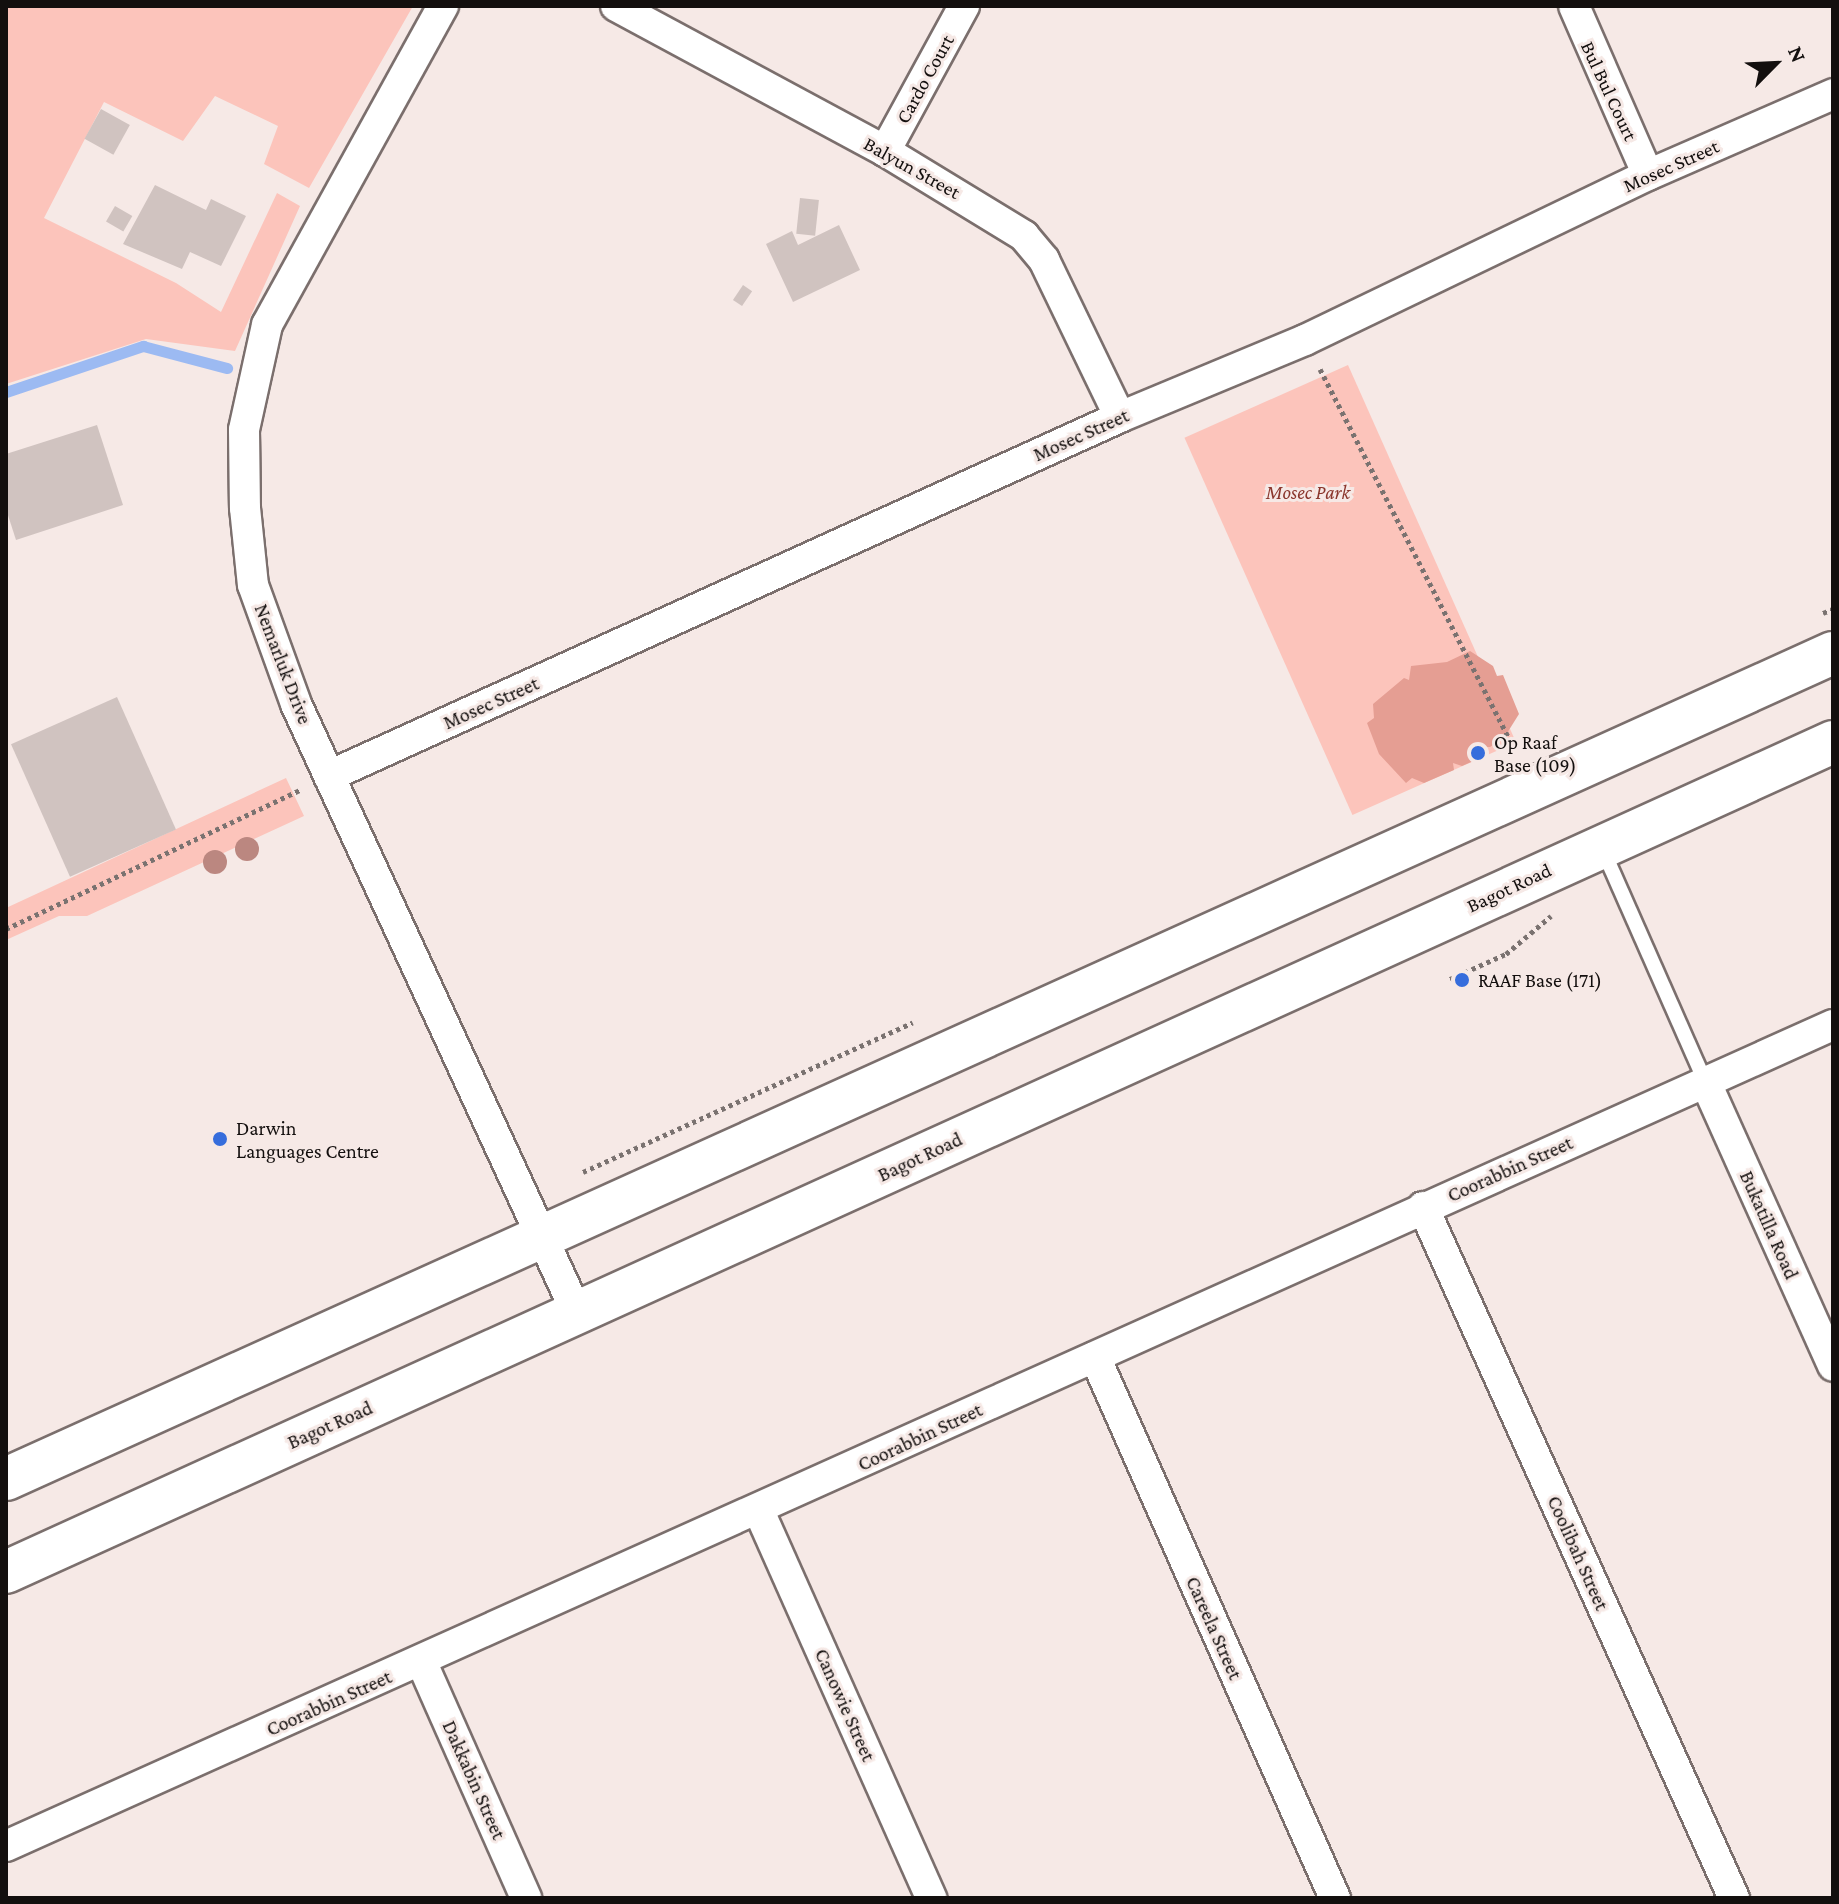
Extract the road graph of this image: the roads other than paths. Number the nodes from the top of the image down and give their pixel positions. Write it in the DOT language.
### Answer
graph roads {
  1 [pos="443,6"];
  2 [pos="616,6"];
  3 [pos="964,6"];
  4 [pos="1574,6"];
  5 [pos="1833,94"];
  6 [pos="885,151"];
  7 [pos="1648,175"];
  8 [pos="1120,417"];
  9 [pos="1833,653"];
  10 [pos="1833,742"];
  11 [pos="329,776"];
  12 [pos="1601,846"];
  13 [pos="1833,1025"];
  14 [pos="1706,1083"];
  15 [pos="1423,1207"];
  16 [pos="541,1236"];
  17 [pos="577,1313"];
  18 [pos="1095,1357"];
  19 [pos="1833,1366"];
  20 [pos="6,1479"];
  21 [pos="759,1511"];
  22 [pos="6,1572"];
  23 [pos="422,1663"];
  24 [pos="6,1846"];
  25 [pos="526,1898"];
  26 [pos="931,1898"];
  27 [pos="1335,1898"];
  28 [pos="1734,1898"];
  1 -- 11 [label="street, Nemarluk Drive"];
  2 -- 6 [label="street, Balyun Street"];
  3 -- 6 [label="street, Cardo Court"];
  4 -- 7 [label="street, Bul Bul Court"];
  5 -- 7 [label="street, Mosec Street"];
  6 -- 8 [label="street, Balyun Street"];
  7 -- 8 [label="street, Mosec Street"];
  8 -- 11 [label="street, Mosec Street"];
  9 -- 16 [label="main road"];
  10 -- 12 [label="main road, Bagot Road"];
  11 -- 16 [label="street, Nemarluk Drive"];
  12 -- 14 [label="lane"];
  12 -- 17 [label="main road, Bagot Road"];
  13 -- 14 [label="street, Coorabbin Street"];
  14 -- 15 [label="street, Coorabbin Street"];
  14 -- 19 [label="street, Bukatilla Road"];
  15 -- 18 [label="street, Coorabbin Street"];
  15 -- 28 [label="street, Coolibah Street"];
  16 -- 17 [label="street, Nemarluk Drive"];
  16 -- 20 [label="main road"];
  17 -- 22 [label="main road, Bagot Road"];
  18 -- 21 [label="street, Coorabbin Street"];
  18 -- 27 [label="street, Careela Street"];
  21 -- 23 [label="street, Coorabbin Street"];
  21 -- 26 [label="street, Canowie Street"];
  23 -- 24 [label="street, Coorabbin Street"];
  23 -- 25 [label="street, Dakkabin Street"];
}
